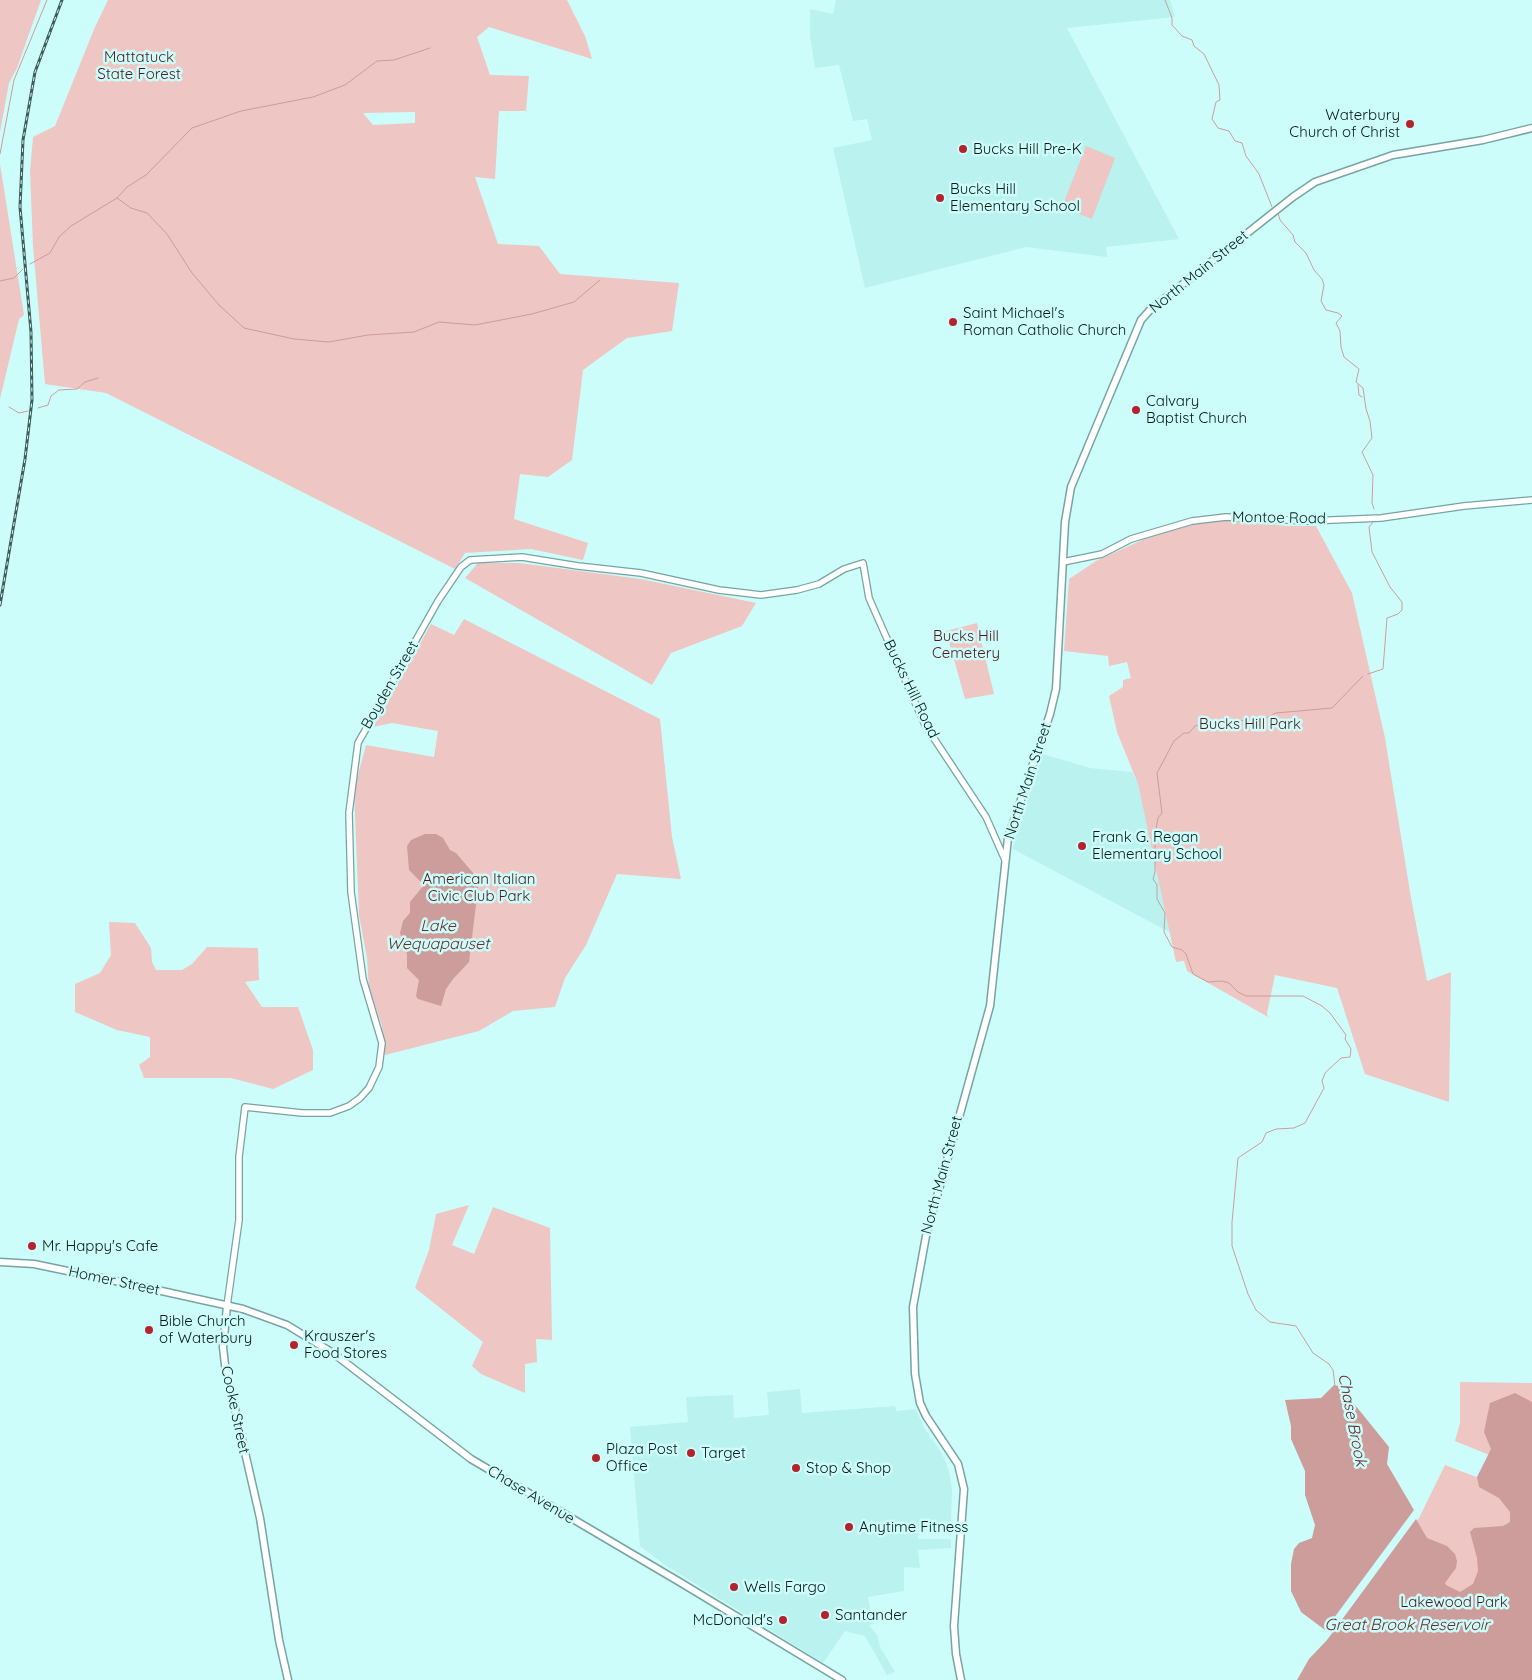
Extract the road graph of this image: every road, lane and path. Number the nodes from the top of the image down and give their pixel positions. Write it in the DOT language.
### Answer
graph roads {
  1 [pos="1532,128"];
  2 [pos="1532,500"];
  3 [pos="1063,562"];
  4 [pos="863,563"];
  5 [pos="1005,860"];
  6 [pos="245,1107"];
  7 [pos="0,1262"];
  8 [pos="227,1306"];
  9 [pos="288,1680"];
  10 [pos="842,1680"];
  11 [pos="961,1680"];
  1 -- 3 [label="main road, North Main Street"];
  2 -- 3 [label="street, Montoe Road"];
  3 -- 5 [label="main road, North Main Street"];
  4 -- 5 [label="street, Bucks Hill Road"];
  4 -- 6 [label="street, Boyden Street"];
  5 -- 11 [label="main road, North Main Street"];
  6 -- 8 [label="street, Cooke Street"];
  7 -- 8 [label="main road, Homer Street"];
  8 -- 9 [label="main road, Cooke Street"];
  8 -- 10 [label="main road, Chase Avenue"];
}
